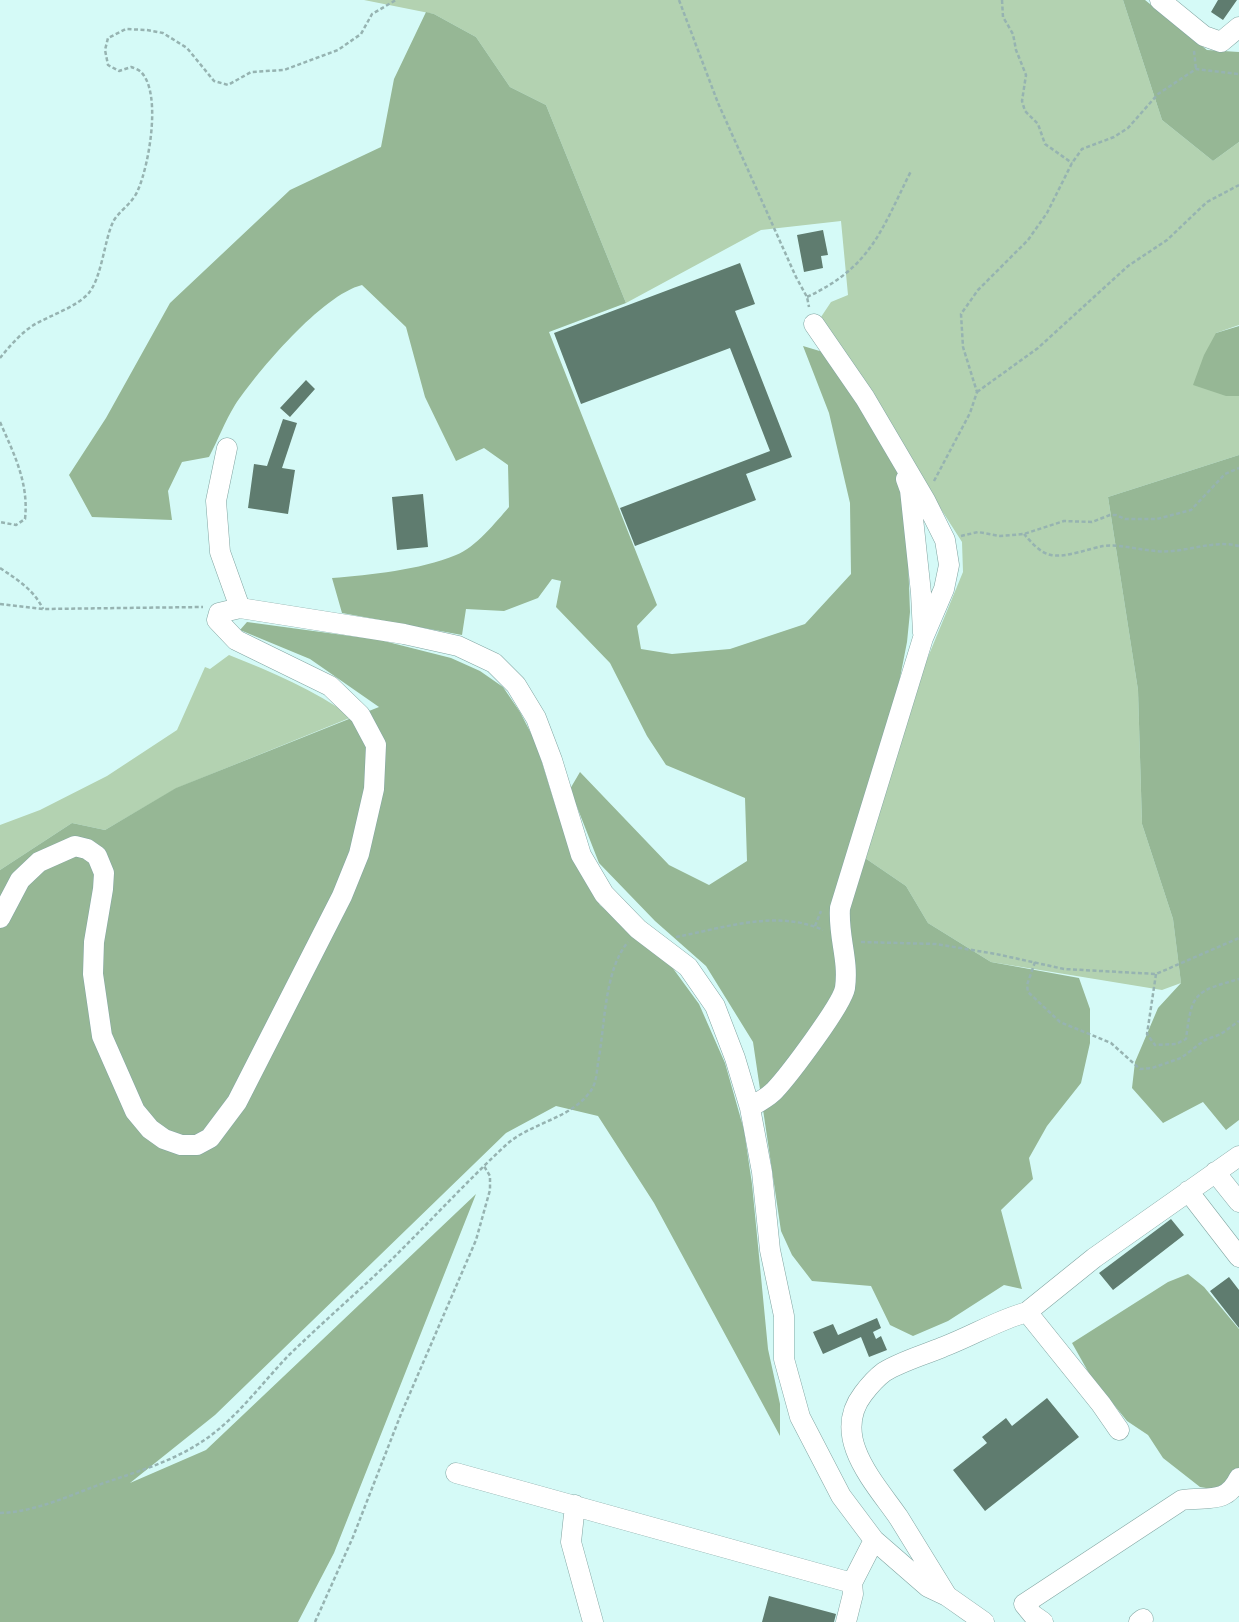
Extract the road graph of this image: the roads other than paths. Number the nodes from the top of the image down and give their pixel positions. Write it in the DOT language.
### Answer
graph roads {
  1 [pos="1160,0"];
  2 [pos="1239,27"];
  3 [pos="814,324"];
  4 [pos="227,448"];
  5 [pos="900,459"];
  6 [pos="240,608"];
  7 [pos="923,638"];
  8 [pos="0,918"];
  9 [pos="750,1108"];
  10 [pos="1239,1156"];
  11 [pos="1215,1172"];
  12 [pos="1188,1191"];
  13 [pos="1239,1202"];
  14 [pos="1239,1257"];
  15 [pos="1027,1312"];
  16 [pos="1119,1430"];
  17 [pos="456,1473"];
  18 [pos="1239,1478"];
  19 [pos="575,1505"];
  20 [pos="874,1540"];
  21 [pos="852,1582"];
  22 [pos="947,1596"];
  23 [pos="594,1622"];
  24 [pos="846,1622"];
  25 [pos="984,1622"];
  26 [pos="1043,1622"];
  1 -- 2 [label="street"];
  3 -- 5 [label="street"];
  4 -- 6 [label="street"];
  5 -- 7 [label="street"];
  5 -- 7 [label="street"];
  6 -- 8 [label="street"];
  6 -- 9 [label="street"];
  7 -- 9 [label="street"];
  9 -- 20 [label="street"];
  10 -- 11 [label="street"];
  11 -- 12 [label="street"];
  11 -- 13 [label="street"];
  12 -- 14 [label="street"];
  12 -- 15 [label="street"];
  15 -- 16 [label="street"];
  15 -- 22 [label="street"];
  17 -- 19 [label="street"];
  18 -- 26 [label="street"];
  19 -- 21 [label="street"];
  19 -- 23 [label="street"];
  20 -- 21 [label="street"];
  20 -- 22 [label="street"];
  21 -- 24 [label="street"];
  22 -- 25 [label="street"];
}
